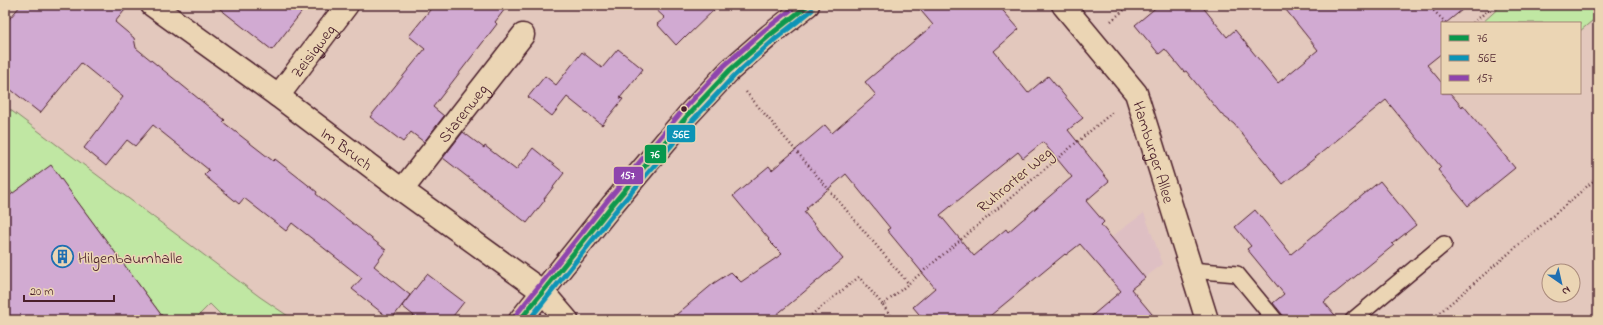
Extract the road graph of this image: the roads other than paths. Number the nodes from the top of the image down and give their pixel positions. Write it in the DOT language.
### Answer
graph roads {
  1 [pos="152,5"];
  2 [pos="347,5"];
  3 [pos="808,5"];
  4 [pos="1063,5"];
  5 [pos="523,35"];
  6 [pos="278,96"];
  7 [pos="402,190"];
  8 [pos="1444,244"];
  9 [pos="1191,270"];
  10 [pos="543,292"];
  11 [pos="520,320"];
  12 [pos="567,320"];
  13 [pos="1207,320"];
  14 [pos="1275,320"];
  15 [pos="1353,320"];
  1 -- 6 [label="street, Im Bruch"];
  2 -- 6 [label="street, Zeisigweg"];
  3 -- 10 [label="street"];
  4 -- 9 [label="street, Hamburger Allee"];
  5 -- 7 [label="street, Starenweg"];
  6 -- 7 [label="street, Im Bruch"];
  7 -- 10 [label="street, Im Bruch"];
  8 -- 15 [label="lane"];
  9 -- 13 [label="street, Hamburger Allee"];
  9 -- 14 [label="lane"];
  10 -- 11 [label="street"];
  10 -- 12 [label="street, Im Bruch"];
}
